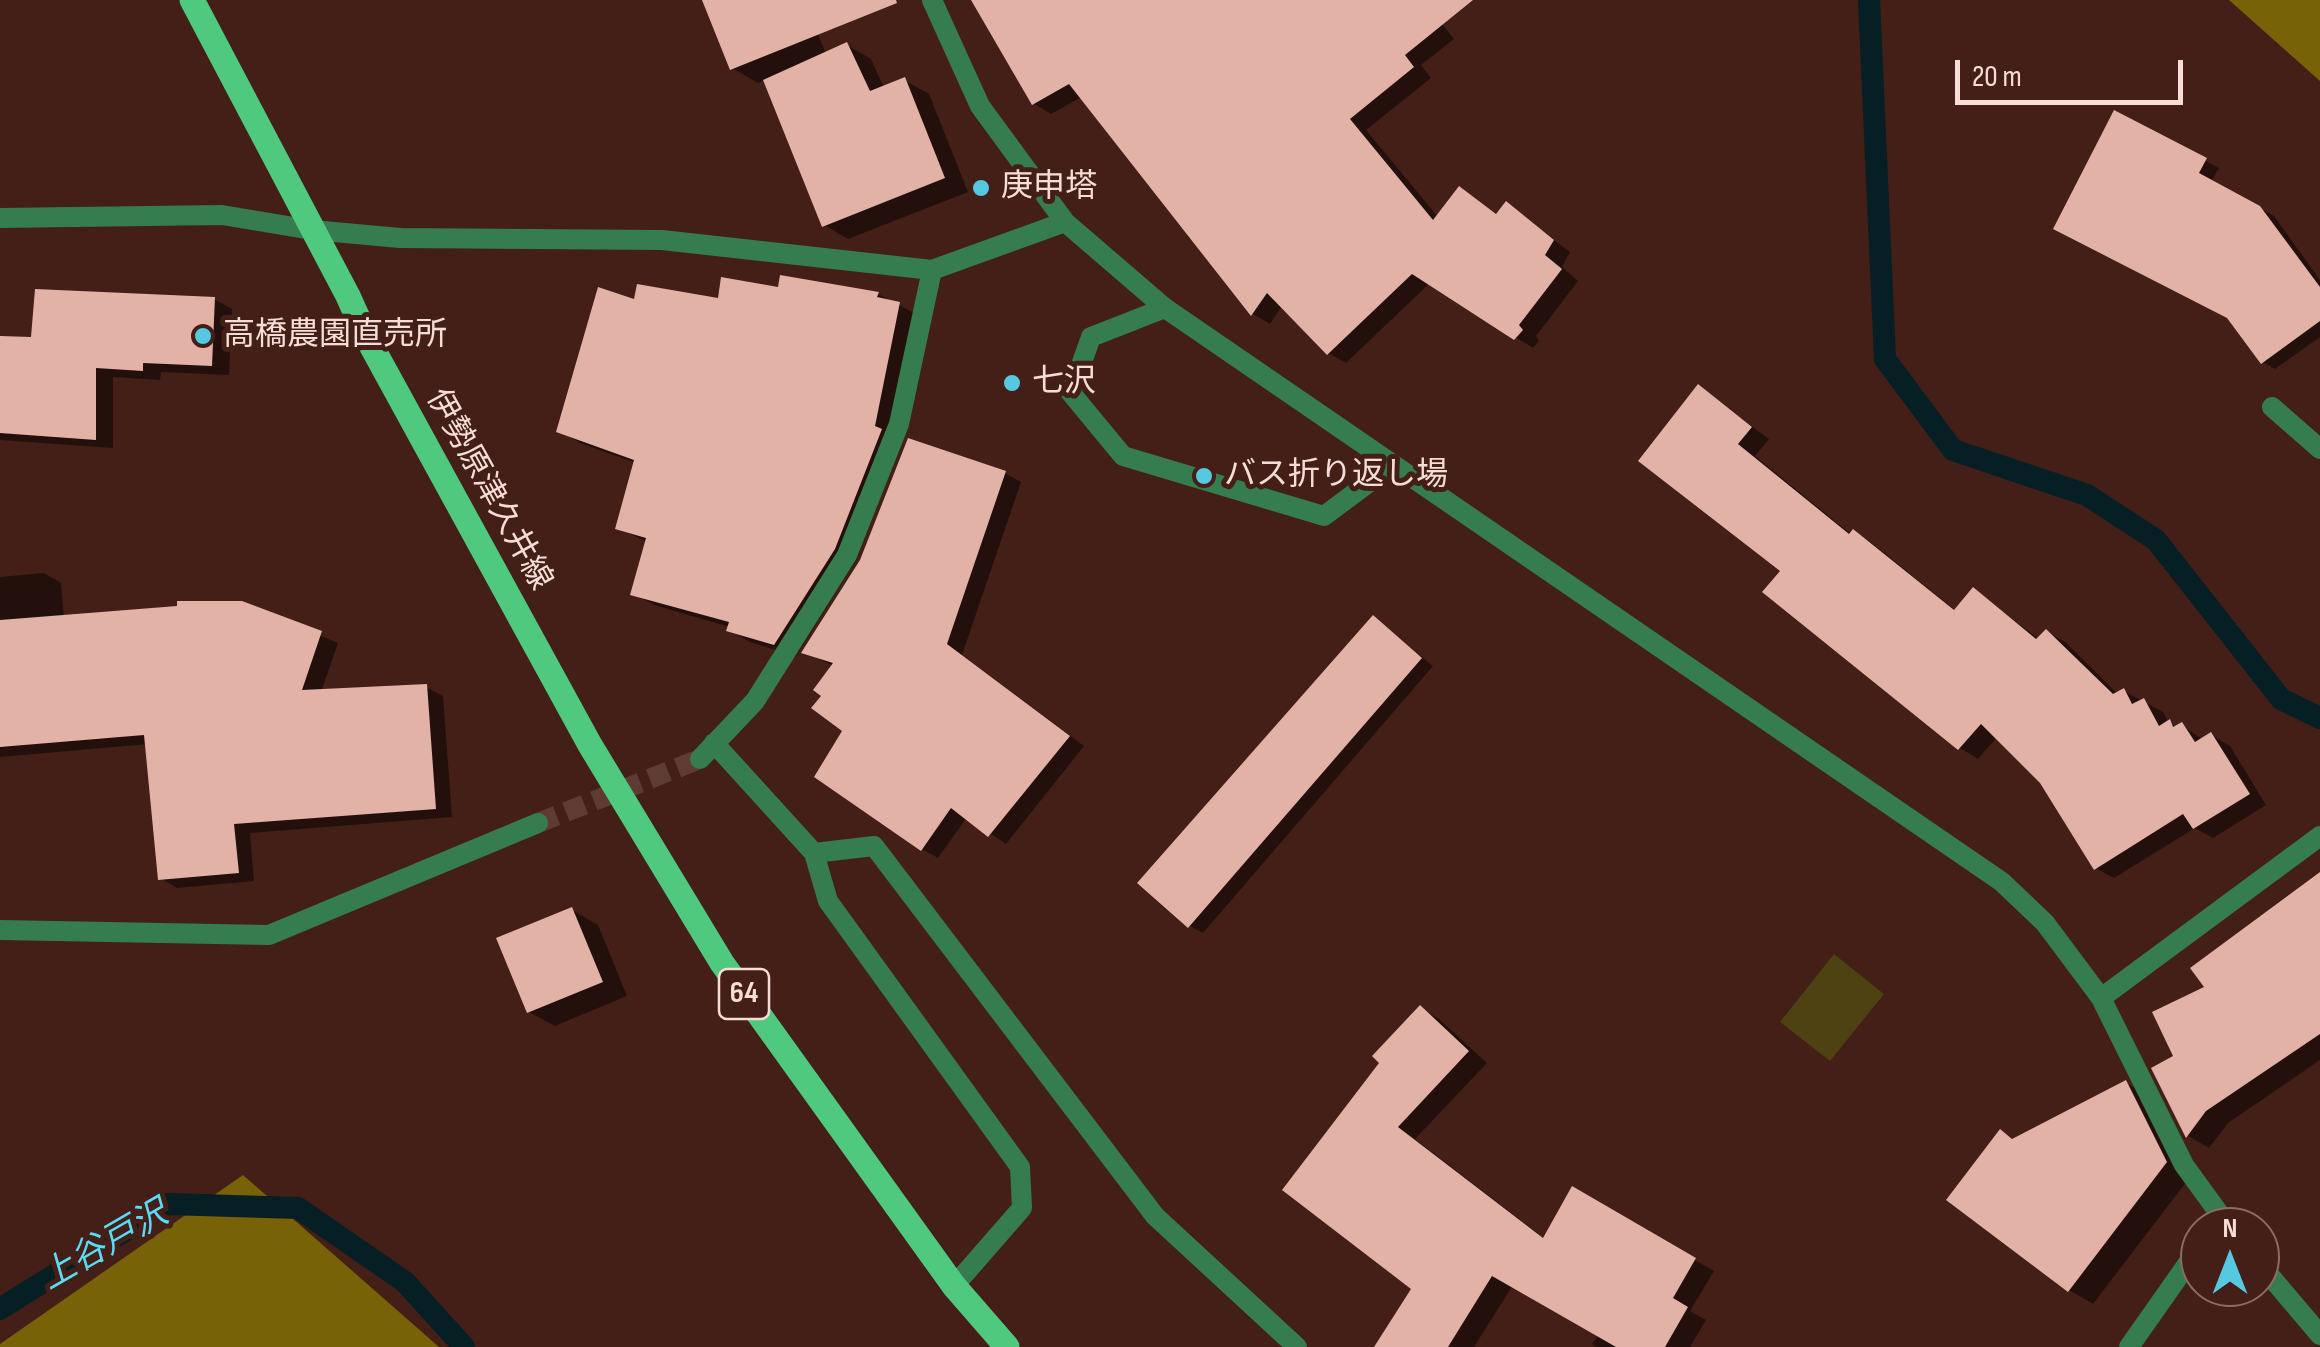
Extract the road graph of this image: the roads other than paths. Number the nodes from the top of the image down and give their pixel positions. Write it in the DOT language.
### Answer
graph roads {
  1 [pos="192,0"];
  2 [pos="932,0"];
  3 [pos="0,218"];
  4 [pos="1064,222"];
  5 [pos="312,230"];
  6 [pos="932,270"];
  7 [pos="1165,308"];
  8 [pos="2272,407"];
  9 [pos="2320,449"];
  10 [pos="1391,466"];
  11 [pos="538,823"];
  12 [pos="2320,836"];
  13 [pos="814,853"];
  14 [pos="0,930"];
  15 [pos="2101,998"];
  16 [pos="2210,1207"];
  17 [pos="2180,1274"];
  18 [pos="954,1286"];
  19 [pos="2280,1288"];
  20 [pos="2320,1336"];
  21 [pos="1002,1340"];
  22 [pos="1297,1347"];
  23 [pos="2129,1347"];
  1 -- 5 [label="main road, 伊勢原津久井線 / 64"];
  2 -- 4 [label="street"];
  3 -- 5 [label="street"];
  4 -- 6 [label="street"];
  4 -- 7 [label="street"];
  5 -- 6 [label="street"];
  5 -- 18 [label="main road, 伊勢原津久井線 / 64"];
  6 -- 13 [label="street"];
  7 -- 10 [label="street"];
  7 -- 10 [label="street"];
  8 -- 9 [label="street"];
  10 -- 15 [label="street"];
  11 -- 14 [label="street"];
  12 -- 15 [label="street"];
  13 -- 18 [label="street"];
  13 -- 22 [label="street"];
  15 -- 16 [label="street"];
  17 -- 23 [label="street"];
  18 -- 21 [label="main road, 64"];
  19 -- 20 [label="street"];
}
